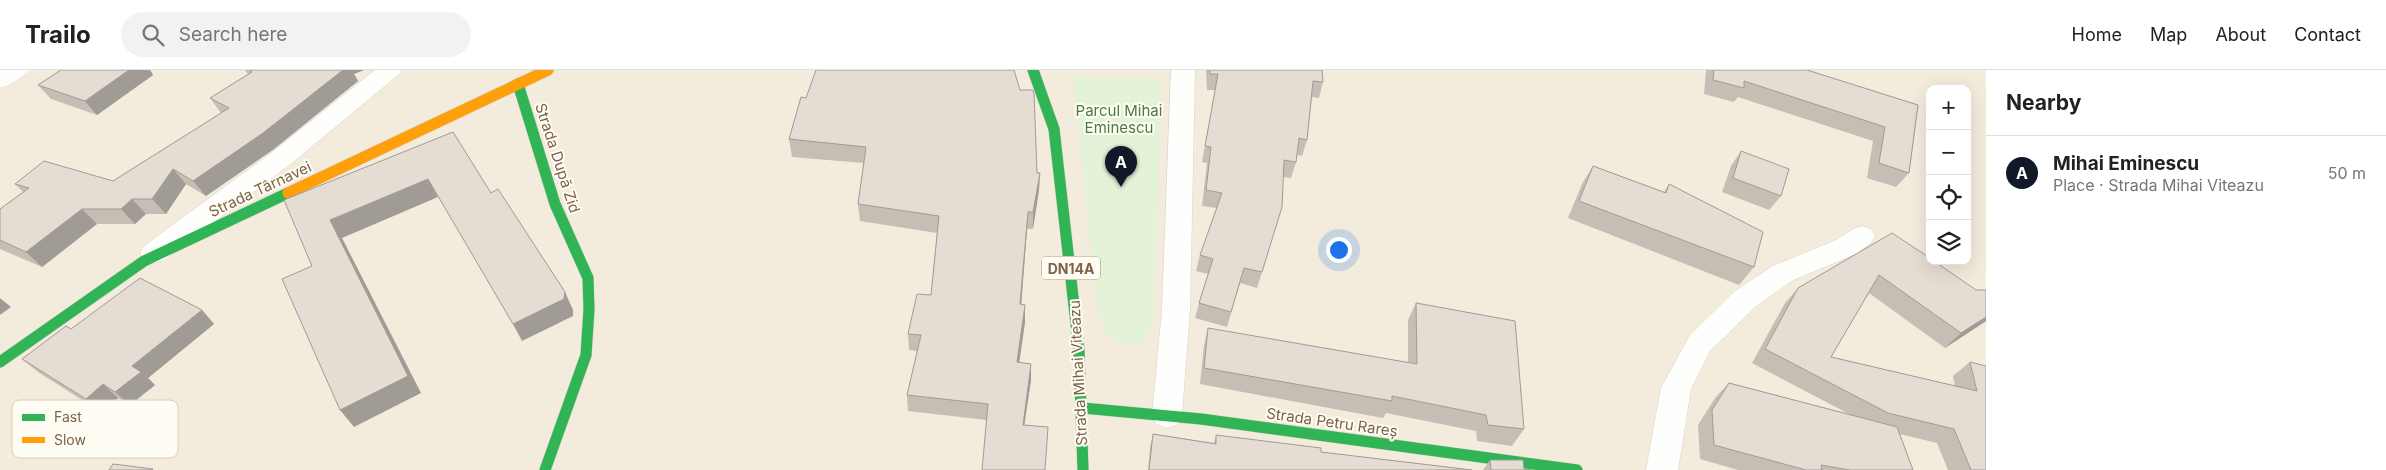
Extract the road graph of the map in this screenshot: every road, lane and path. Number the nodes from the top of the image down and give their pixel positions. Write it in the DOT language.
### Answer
graph roads {
  1 [pos="16,70"];
  2 [pos="390,70"];
  3 [pos="548,70"];
  4 [pos="1033,70"];
  5 [pos="1183,70"];
  6 [pos="0,80"];
  7 [pos="518,84"];
  8 [pos="1862,236"];
  9 [pos="144,261"];
  10 [pos="0,362"];
  11 [pos="1082,408"];
  12 [pos="1167,415"];
  13 [pos="545,470"];
  14 [pos="1083,470"];
  15 [pos="1577,470"];
  16 [pos="1662,470"];
  1 -- 6 [label="street"];
  2 -- 9 [label="street"];
  3 -- 7 [label="street, Strada Târnavei"];
  4 -- 11 [label="street, Strada Mihai Viteazu / DN14A"];
  5 -- 12 [label="street"];
  7 -- 9 [label="street, Strada Târnavei"];
  7 -- 13 [label="street, Strada După Zid"];
  8 -- 16 [label="street"];
  9 -- 10 [label="street, Strada Târnavei"];
  11 -- 12 [label="street, Strada Petru Rareș"];
  11 -- 14 [label="street, Strada Mihai Viteazu / DN14A"];
  12 -- 15 [label="street, Strada Petru Rareș"];
}
